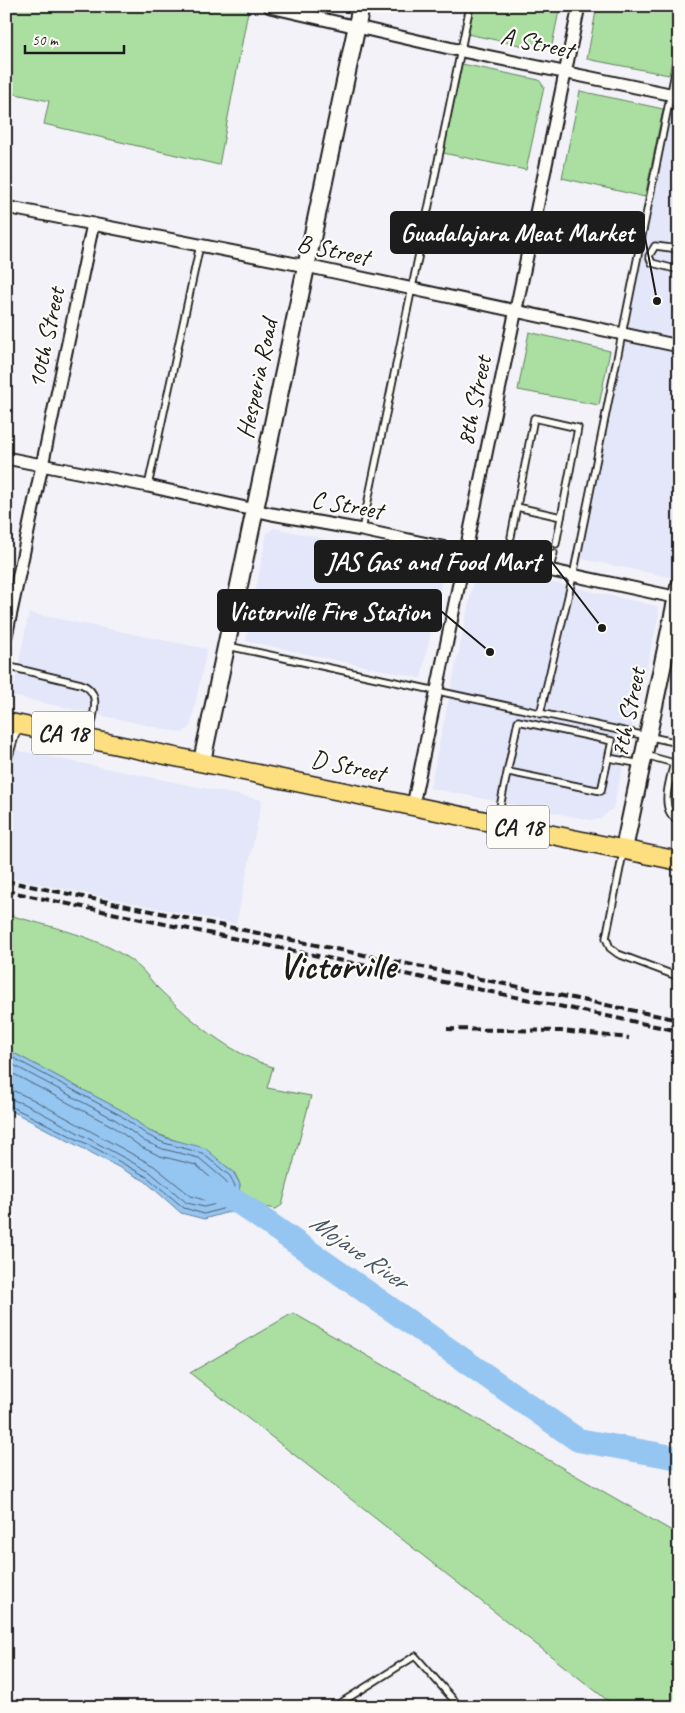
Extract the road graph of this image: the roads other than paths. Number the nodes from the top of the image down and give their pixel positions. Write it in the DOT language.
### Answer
graph roads {
  1 [pos="361,6"];
  2 [pos="470,6"];
  3 [pos="579,6"];
  4 [pos="270,7"];
  5 [pos="357,25"];
  6 [pos="462,51"];
  7 [pos="679,52"];
  8 [pos="566,72"];
  9 [pos="674,95"];
  10 [pos="6,207"];
  11 [pos="93,224"];
  12 [pos="200,245"];
  13 [pos="679,249"];
  14 [pos="306,266"];
  15 [pos="679,270"];
  16 [pos="412,290"];
  17 [pos="516,310"];
  18 [pos="620,334"];
  19 [pos="679,346"];
  20 [pos="6,458"];
  21 [pos="42,465"];
  22 [pos="148,486"];
  23 [pos="517,507"];
  24 [pos="254,510"];
  25 [pos="561,517"];
  26 [pos="362,530"];
  27 [pos="556,544"];
  28 [pos="465,552"];
  29 [pos="554,553"];
  30 [pos="507,561"];
  31 [pos="548,570"];
  32 [pos="573,576"];
  33 [pos="678,594"];
  34 [pos="6,636"];
  35 [pos="226,645"];
  36 [pos="6,666"];
  37 [pos="437,690"];
  38 [pos="540,714"];
  39 [pos="13,723"];
  40 [pos="649,736"];
  41 [pos="89,738"];
  42 [pos="679,743"];
  43 [pos="6,758"];
  44 [pos="609,758"];
  45 [pos="644,760"];
  46 [pos="202,761"];
  47 [pos="676,764"];
  48 [pos="509,772"];
  49 [pos="671,777"];
  50 [pos="679,785"];
  51 [pos="413,805"];
  52 [pos="679,820"];
  53 [pos="496,823"];
  54 [pos="624,849"];
  55 [pos="679,861"];
  56 [pos="679,977"];
  57 [pos="334,1707"];
  58 [pos="460,1707"];
  1 -- 5 [label="main road, Hesperia Road"];
  2 -- 6 [label="lane"];
  3 -- 8 [label="street, 8th Street"];
  4 -- 5 [label="street, A Street"];
  5 -- 6 [label="street, A Street"];
  5 -- 14 [label="main road, Hesperia Road"];
  6 -- 8 [label="street, A Street"];
  6 -- 16 [label="lane"];
  7 -- 9 [label="lane"];
  8 -- 9 [label="street, A Street"];
  8 -- 17 [label="street, 8th Street"];
  9 -- 18 [label="lane"];
  10 -- 11 [label="street, B Street"];
  11 -- 12 [label="street, B Street"];
  11 -- 21 [label="street, 10th Street"];
  12 -- 14 [label="street, B Street"];
  12 -- 22 [label="lane"];
  13 -- 15 [label="lane"];
  14 -- 16 [label="street, B Street"];
  14 -- 24 [label="main road, Hesperia Road"];
  16 -- 17 [label="street, B Street"];
  16 -- 26 [label="lane"];
  17 -- 18 [label="street, B Street"];
  17 -- 28 [label="street, 8th Street"];
  18 -- 19 [label="street, B Street"];
  18 -- 32 [label="lane"];
  20 -- 21 [label="street, C Street"];
  21 -- 22 [label="street, C Street"];
  21 -- 34 [label="street, 10th Street"];
  22 -- 24 [label="street, C Street"];
  23 -- 25 [label="lane"];
  23 -- 25 [label="lane"];
  23 -- 30 [label="lane"];
  24 -- 26 [label="street, C Street"];
  24 -- 35 [label="main road, Hesperia Road"];
  25 -- 27 [label="lane"];
  26 -- 28 [label="street, C Street"];
  28 -- 30 [label="street, C Street"];
  28 -- 37 [label="street, 8th Street"];
  29 -- 31 [label="lane"];
  30 -- 31 [label="street, C Street"];
  31 -- 32 [label="street, C Street"];
  32 -- 33 [label="street, C Street"];
  32 -- 38 [label="lane"];
  33 -- 40 [label="main road, 7th Street"];
  35 -- 37 [label="lane"];
  35 -- 46 [label="main road, Hesperia Road"];
  36 -- 41 [label="lane"];
  37 -- 38 [label="lane"];
  37 -- 51 [label="street, 8th Street"];
  38 -- 40 [label="lane"];
  39 -- 41 [label="main road, D Street / CA 18"];
  39 -- 43 [label="lane"];
  40 -- 42 [label="lane"];
  40 -- 45 [label="main road, 7th Street"];
  41 -- 46 [label="main road, D Street / CA 18"];
  44 -- 45 [label="lane"];
  44 -- 48 [label="lane"];
  44 -- 48 [label="lane"];
  45 -- 47 [label="lane"];
  45 -- 54 [label="main road, 7th Street"];
  46 -- 51 [label="main road, D Street / CA 18"];
  47 -- 49 [label="lane"];
  48 -- 53 [label="lane"];
  49 -- 50 [label="lane"];
  49 -- 52 [label="lane"];
  51 -- 53 [label="main road, D Street / CA 18"];
  53 -- 54 [label="main road, D Street / CA 18"];
  54 -- 55 [label="main road, D Street"];
  54 -- 56 [label="lane"];
  57 -- 58 [label="lane"];
}
